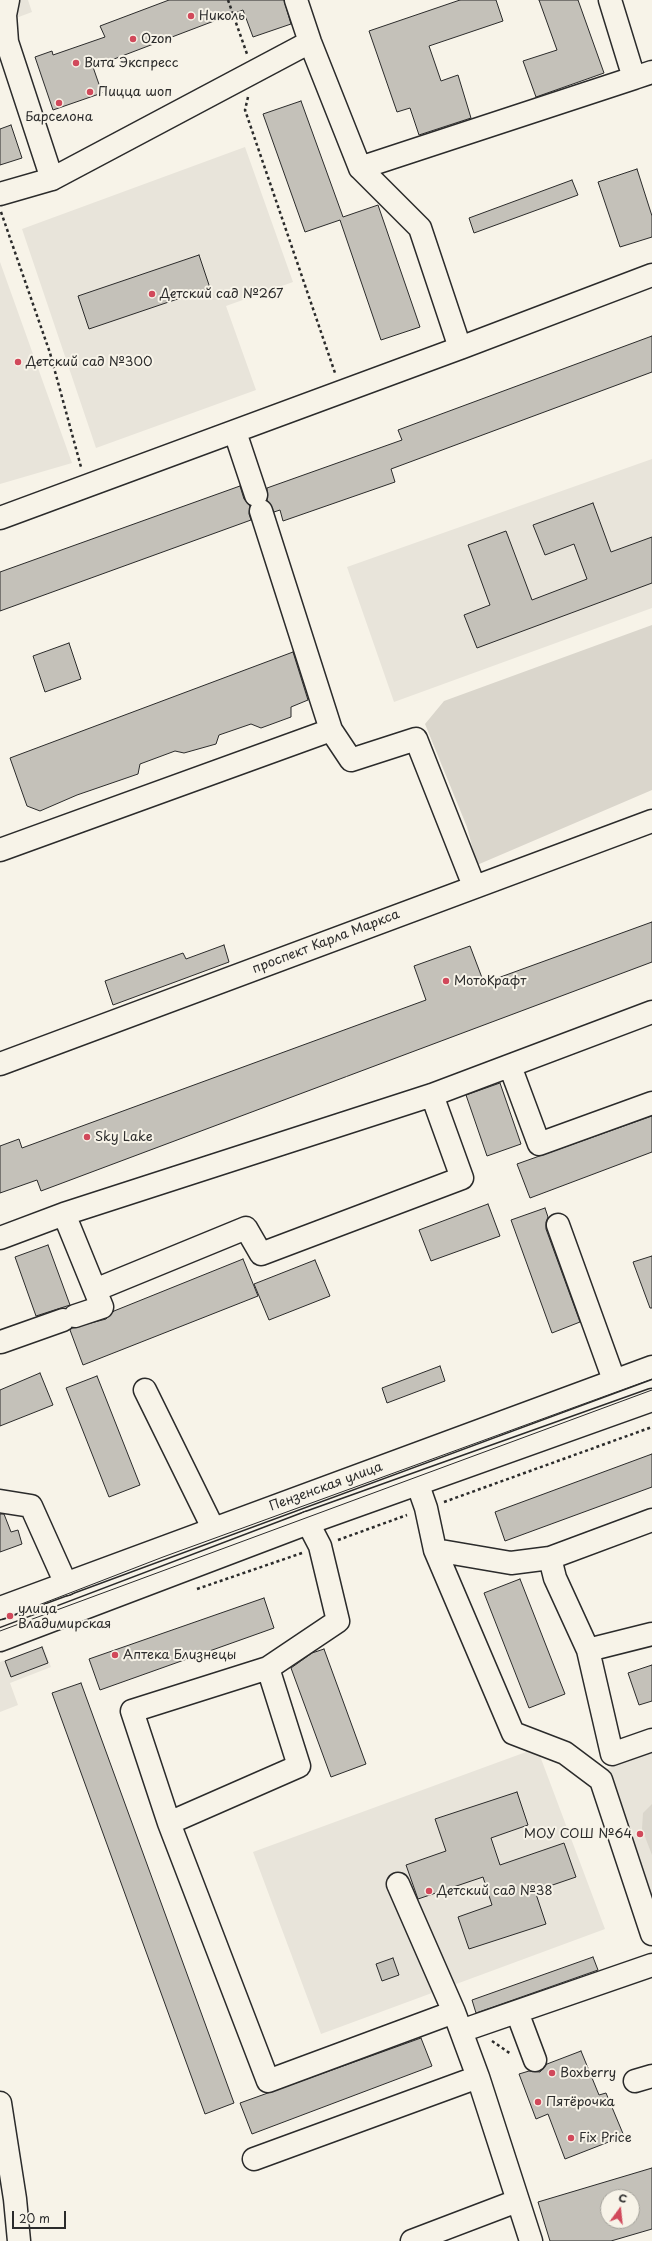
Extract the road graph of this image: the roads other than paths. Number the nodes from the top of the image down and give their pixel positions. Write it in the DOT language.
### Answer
graph roads {
  1 [pos="8,0"];
  2 [pos="296,0"];
  3 [pos="610,0"];
  4 [pos="310,42"];
  5 [pos="643,75"];
  6 [pos="360,168"];
  7 [pos="52,179"];
  8 [pos="0,194"];
  9 [pos="652,275"];
  10 [pos="460,348"];
  11 [pos="235,432"];
  12 [pos="0,518"];
  13 [pos="332,730"];
  14 [pos="652,821"];
  15 [pos="0,850"];
  16 [pos="474,886"];
  17 [pos="652,1012"];
  18 [pos="0,1064"];
  19 [pos="510,1066"];
  20 [pos="432,1095"];
  21 [pos="652,1103"];
  22 [pos="64,1214"];
  23 [pos="558,1225"];
  24 [pos="0,1238"];
  25 [pos="95,1290"];
  26 [pos="0,1345"];
  27 [pos="652,1366"];
  28 [pos="614,1380"];
  29 [pos="145,1390"];
  30 [pos="652,1400"];
  31 [pos="418,1485"];
  32 [pos="0,1501"];
  33 [pos="652,1520"];
  34 [pos="308,1523"];
  35 [pos="213,1528"];
  36 [pos="436,1550"];
  37 [pos="550,1558"];
  38 [pos="66,1584"];
  39 [pos="0,1608"];
  40 [pos="652,1634"];
  41 [pos="0,1640"];
  42 [pos="588,1650"];
  43 [pos="268,1668"];
  44 [pos="652,1740"];
  45 [pos="169,1823"];
  46 [pos="398,1884"];
  47 [pos="652,1934"];
  48 [pos="652,1965"];
  49 [pos="517,2012"];
  50 [pos="462,2024"];
  51 [pos="526,2060"];
  52 [pos="478,2077"];
  53 [pos="0,2103"];
  54 [pos="254,2159"];
  55 [pos="517,2201"];
  56 [pos="19,2241"];
  57 [pos="412,2241"];
  58 [pos="531,2241"];
  1 -- 7 [label="main road"];
  2 -- 4 [label="main road"];
  3 -- 5 [label="main road"];
  4 -- 6 [label="main road"];
  4 -- 7 [label="main road"];
  5 -- 6 [label="main road"];
  6 -- 10 [label="main road"];
  7 -- 8 [label="main road"];
  9 -- 10 [label="main road"];
  10 -- 11 [label="main road"];
  11 -- 12 [label="main road"];
  11 -- 13 [label="main road"];
  13 -- 15 [label="main road"];
  13 -- 16 [label="main road"];
  14 -- 16 [label="main road, проспект Карла Маркса"];
  16 -- 18 [label="main road, проспект Карла Маркса"];
  17 -- 19 [label="main road"];
  19 -- 20 [label="main road"];
  19 -- 21 [label="main road"];
  20 -- 22 [label="main road"];
  20 -- 25 [label="main road"];
  22 -- 24 [label="main road"];
  22 -- 25 [label="main road"];
  23 -- 28 [label="main road"];
  25 -- 26 [label="main road"];
  27 -- 28 [label="main road, Пензенская улица"];
  28 -- 35 [label="main road, Пензенская улица"];
  29 -- 35 [label="main road"];
  30 -- 31 [label="main road"];
  31 -- 34 [label="main road"];
  31 -- 36 [label="main road"];
  32 -- 38 [label="main road"];
  33 -- 37 [label="main road"];
  34 -- 41 [label="main road"];
  34 -- 43 [label="main road"];
  35 -- 38 [label="main road, Пензенская улица"];
  36 -- 37 [label="main road"];
  36 -- 47 [label="main road"];
  37 -- 42 [label="main road"];
  38 -- 39 [label="main road, Пензенская улица"];
  40 -- 42 [label="main road"];
  42 -- 44 [label="main road"];
  43 -- 45 [label="main road"];
  43 -- 45 [label="main road"];
  45 -- 50 [label="main road"];
  46 -- 50 [label="main road"];
  48 -- 49 [label="main road"];
  49 -- 50 [label="main road"];
  49 -- 51 [label="main road"];
  50 -- 52 [label="main road"];
  52 -- 54 [label="main road"];
  52 -- 55 [label="main road"];
  53 -- 56 [label="main road"];
  55 -- 57 [label="main road"];
  55 -- 58 [label="main road"];
}
